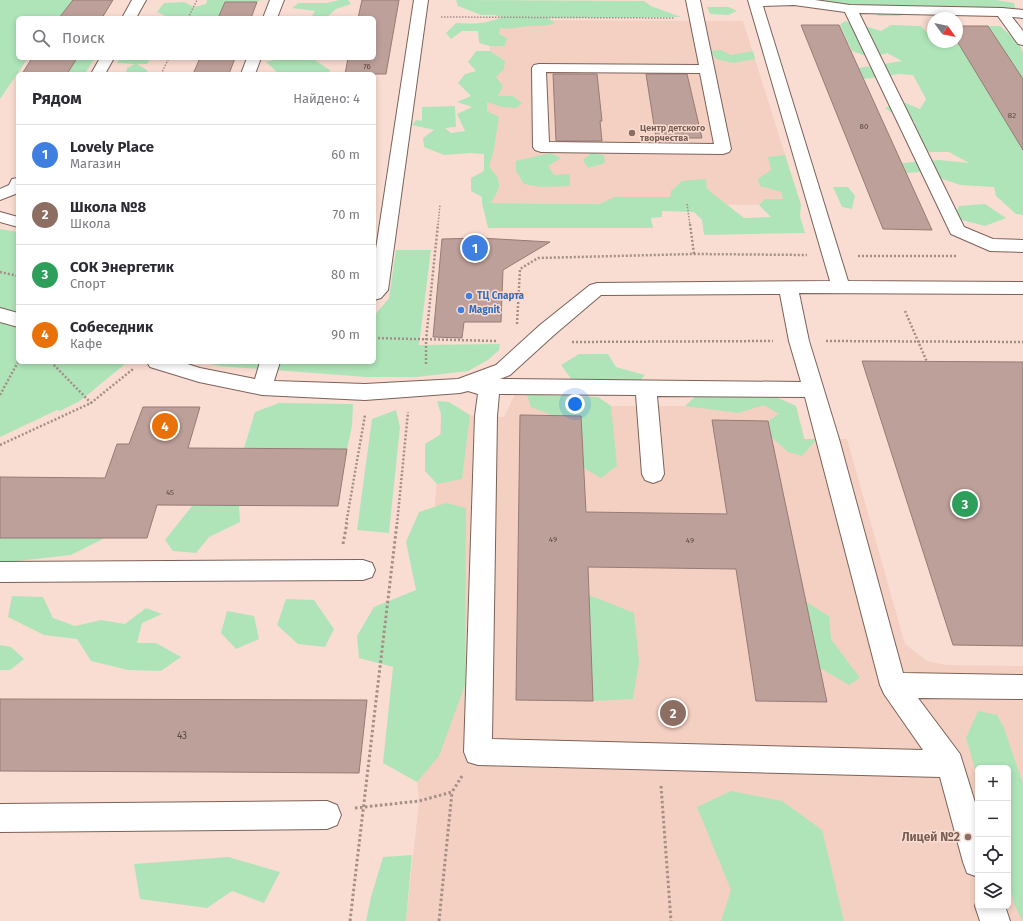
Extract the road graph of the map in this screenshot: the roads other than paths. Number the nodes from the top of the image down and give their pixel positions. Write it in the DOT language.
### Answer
graph roads {
  1 [pos="138,0"];
  2 [pos="277,0"];
  3 [pos="421,0"];
  4 [pos="693,0"];
  5 [pos="755,1"];
  6 [pos="850,9"];
  7 [pos="1002,12"];
  8 [pos="1023,14"];
  9 [pos="130,16"];
  10 [pos="271,16"];
  11 [pos="1023,41"];
  12 [pos="106,60"];
  13 [pos="253,60"];
  14 [pos="707,69"];
  15 [pos="99,72"];
  16 [pos="249,72"];
  17 [pos="16,186"];
  18 [pos="0,195"];
  19 [pos="0,217"];
  20 [pos="16,221"];
  21 [pos="1023,246"];
  22 [pos="841,287"];
  23 [pos="788,288"];
  24 [pos="1023,288"];
  25 [pos="376,292"];
  26 [pos="0,315"];
  27 [pos="16,319"];
  28 [pos="163,364"];
  29 [pos="269,364"];
  30 [pos="460,386"];
  31 [pos="489,386"];
  32 [pos="262,388"];
  33 [pos="646,388"];
  34 [pos="814,390"];
  35 [pos="653,474"];
  36 [pos="363,570"];
  37 [pos="0,572"];
  38 [pos="893,685"];
  39 [pos="1023,687"];
  40 [pos="950,764"];
  41 [pos="327,815"];
  42 [pos="0,818"];
  43 [pos="975,852"];
  44 [pos="991,909"];
  45 [pos="995,921"];
  1 -- 9 [label="lane"];
  2 -- 10 [label="lane"];
  3 -- 25 [label="lane"];
  4 -- 14 [label="lane"];
  5 -- 6 [label="lane"];
  5 -- 22 [label="lane"];
  6 -- 7 [label="lane"];
  6 -- 21 [label="lane"];
  7 -- 8 [label="lane"];
  7 -- 11 [label="lane"];
  12 -- 15 [label="lane"];
  13 -- 16 [label="lane"];
  14 -- 14 [label="lane"];
  17 -- 18 [label="lane"];
  19 -- 20 [label="lane"];
  22 -- 23 [label="lane"];
  22 -- 24 [label="lane"];
  23 -- 30 [label="lane"];
  23 -- 34 [label="lane"];
  26 -- 27 [label="lane"];
  28 -- 32 [label="lane"];
  29 -- 32 [label="lane"];
  30 -- 31 [label="lane"];
  30 -- 32 [label="lane"];
  31 -- 33 [label="lane"];
  31 -- 40 [label="lane"];
  33 -- 34 [label="lane"];
  33 -- 35 [label="lane"];
  34 -- 38 [label="lane"];
  36 -- 37 [label="lane"];
  38 -- 39 [label="lane"];
  38 -- 40 [label="lane"];
  40 -- 43 [label="lane"];
  41 -- 42 [label="lane"];
  44 -- 45 [label="lane"];
}
